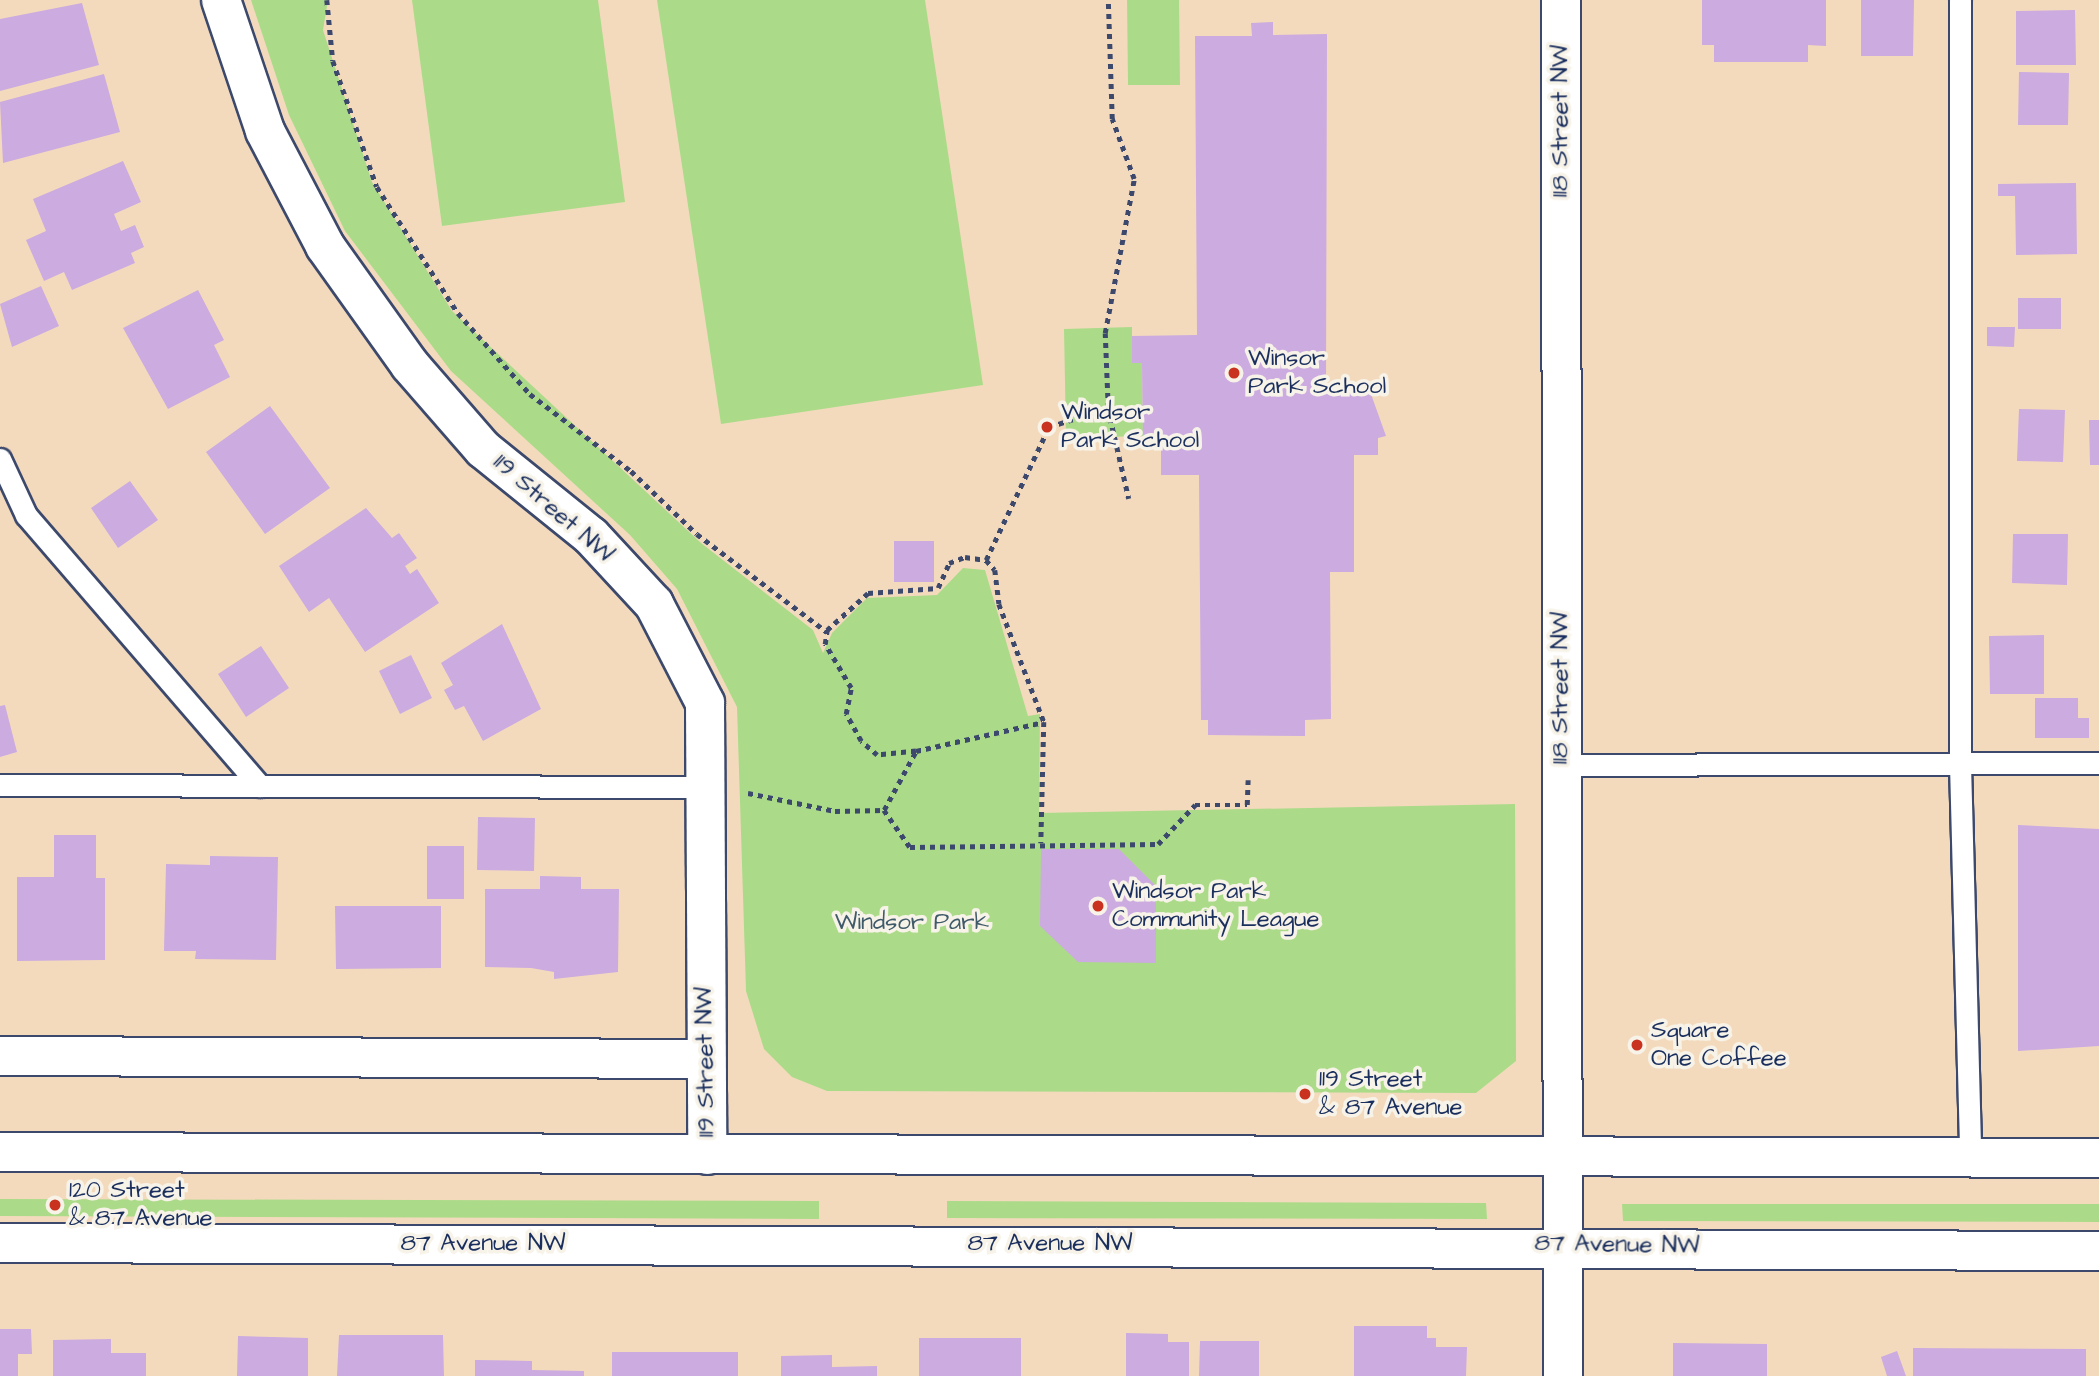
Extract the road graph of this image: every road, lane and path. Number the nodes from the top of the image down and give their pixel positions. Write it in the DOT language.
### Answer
graph roads {
  1 [pos="221,0"];
  2 [pos="327,0"];
  3 [pos="1108,0"];
  4 [pos="1560,0"];
  5 [pos="1960,0"];
  6 [pos="1108,408"];
  7 [pos="0,459"];
  8 [pos="1129,499"];
  9 [pos="986,560"];
  10 [pos="827,632"];
  11 [pos="1044,722"];
  12 [pos="916,751"];
  13 [pos="2099,763"];
  14 [pos="1960,764"];
  15 [pos="1562,765"];
  16 [pos="1248,780"];
  17 [pos="0,785"];
  18 [pos="260,786"];
  19 [pos="704,788"];
  20 [pos="884,810"];
  21 [pos="1041,843"];
  22 [pos="0,1056"];
  23 [pos="706,1059"];
  24 [pos="0,1152"];
  25 [pos="707,1155"];
  26 [pos="1563,1156"];
  27 [pos="1970,1158"];
  28 [pos="2099,1158"];
  29 [pos="0,1243"];
  30 [pos="1563,1245"];
  31 [pos="2099,1251"];
  32 [pos="1563,1376"];
  1 -- 19 [label="street, 119 Street NW"];
  2 -- 10 [label="path"];
  3 -- 6 [label="path"];
  4 -- 15 [label="street, 118 Street NW"];
  5 -- 14 [label="lane"];
  6 -- 8 [label="path"];
  6 -- 9 [label="path"];
  7 -- 18 [label="lane"];
  9 -- 10 [label="path"];
  9 -- 11 [label="path"];
  10 -- 12 [label="path"];
  11 -- 12 [label="path"];
  11 -- 21 [label="path"];
  12 -- 20 [label="path"];
  13 -- 14 [label="lane"];
  14 -- 15 [label="lane"];
  14 -- 27 [label="lane"];
  15 -- 26 [label="street, 118 Street NW"];
  16 -- 21 [label="path"];
  17 -- 18 [label="lane"];
  18 -- 19 [label="lane"];
  19 -- 20 [label="path"];
  19 -- 23 [label="street, 119 Street NW"];
  20 -- 21 [label="path"];
  22 -- 23 [label="street"];
  23 -- 25 [label="street, 119 Street NW"];
  24 -- 25 [label="street"];
  25 -- 26 [label="street"];
  26 -- 27 [label="street"];
  26 -- 30 [label="street, 118 Street NW"];
  27 -- 28 [label="street"];
  29 -- 30 [label="street, 87 Avenue NW"];
  30 -- 31 [label="street, 87 Avenue NW"];
  30 -- 32 [label="street, 118 Street NW"];
}
